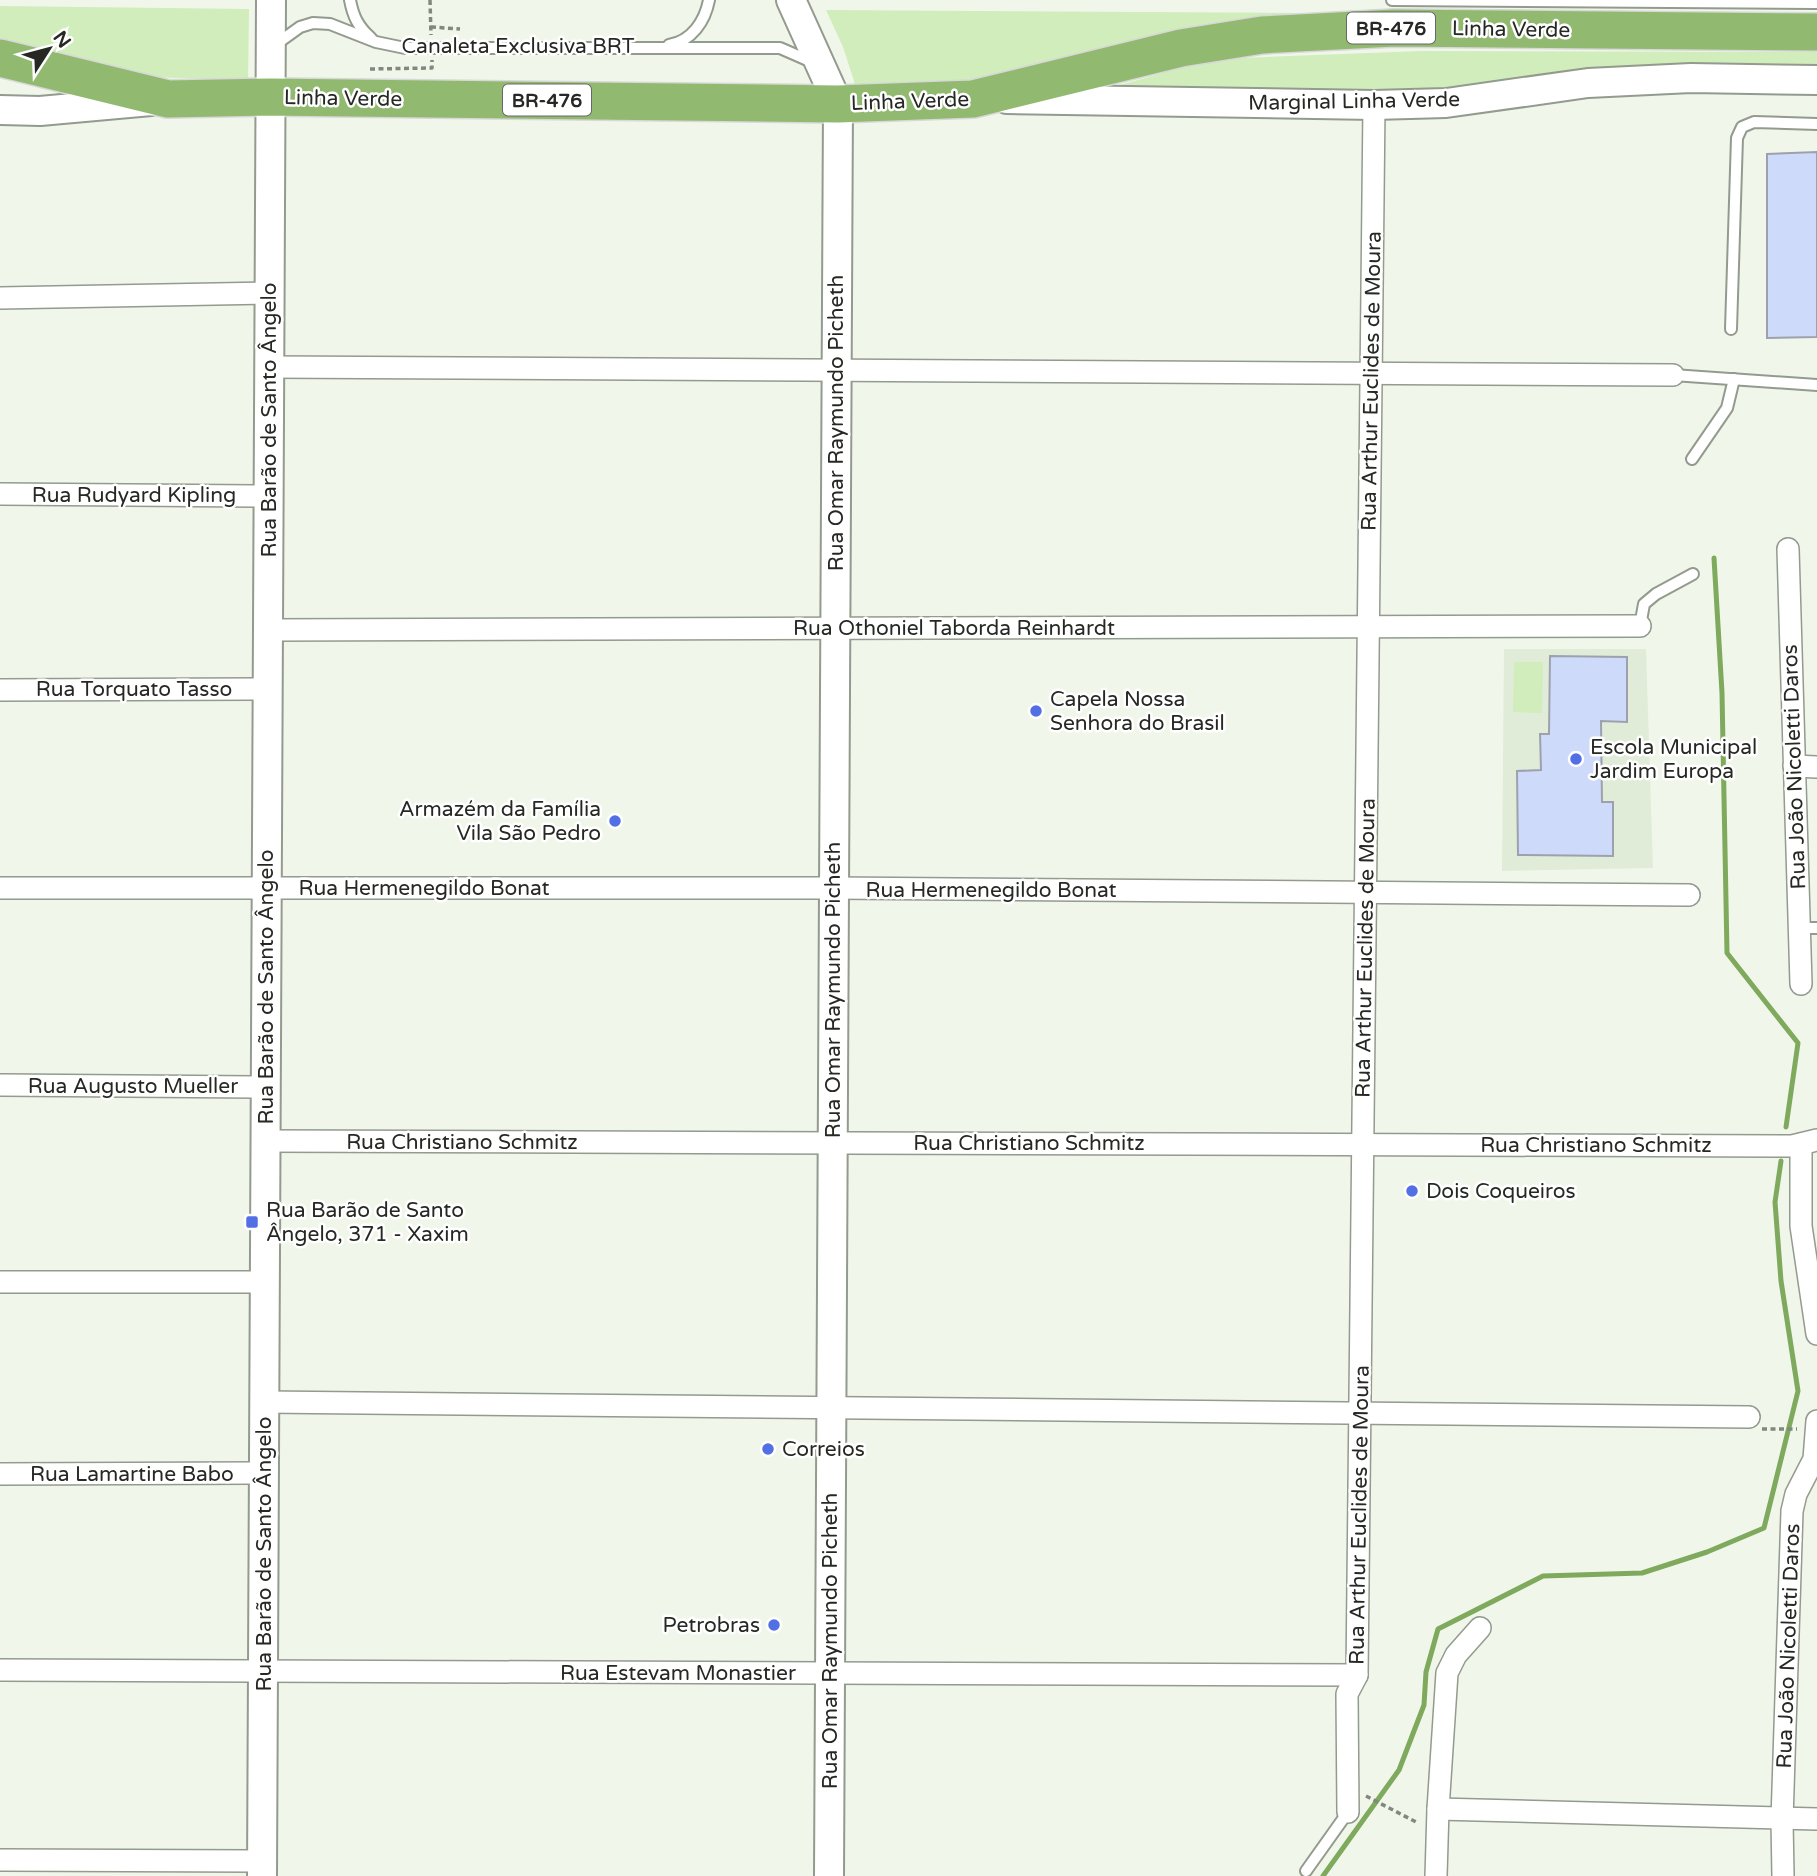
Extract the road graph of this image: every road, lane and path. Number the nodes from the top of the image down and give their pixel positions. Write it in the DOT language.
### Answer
graph roads {
  1 [pos="271,0"];
  2 [pos="350,0"];
  3 [pos="430,0"];
  4 [pos="709,0"];
  5 [pos="791,0"];
  6 [pos="1392,0"];
  7 [pos="1817,3"];
  8 [pos="431,27"];
  9 [pos="460,29"];
  10 [pos="1817,32"];
  11 [pos="376,42"];
  12 [pos="431,47"];
  13 [pos="660,47"];
  14 [pos="270,49"];
  15 [pos="0,58"];
  16 [pos="821,66"];
  17 [pos="366,69"];
  18 [pos="1817,80"];
  19 [pos="270,97"];
  20 [pos="168,99"];
  21 [pos="973,99"];
  22 [pos="838,104"];
  23 [pos="1374,105"];
  24 [pos="0,110"];
  25 [pos="1817,124"];
  26 [pos="270,293"];
  27 [pos="0,298"];
  28 [pos="1731,329"];
  29 [pos="269,367"];
  30 [pos="837,370"];
  31 [pos="1371,373"];
  32 [pos="1673,374"];
  33 [pos="1734,379"];
  34 [pos="1817,385"];
  35 [pos="1692,459"];
  36 [pos="0,494"];
  37 [pos="269,496"];
  38 [pos="1788,550"];
  39 [pos="1693,574"];
  40 [pos="1368,626"];
  41 [pos="1640,626"];
  42 [pos="835,628"];
  43 [pos="268,630"];
  44 [pos="268,689"];
  45 [pos="0,690"];
  46 [pos="1794,766"];
  47 [pos="1817,767"];
  48 [pos="0,888"];
  49 [pos="267,888"];
  50 [pos="833,888"];
  51 [pos="1365,892"];
  52 [pos="1689,895"];
  53 [pos="1808,928"];
  54 [pos="1801,984"];
  55 [pos="0,1085"];
  56 [pos="266,1087"];
  57 [pos="265,1141"];
  58 [pos="832,1143"];
  59 [pos="1803,1143"];
  60 [pos="1363,1144"];
  61 [pos="0,1282"];
  62 [pos="265,1282"];
  63 [pos="1816,1327"];
  64 [pos="264,1402"];
  65 [pos="831,1408"];
  66 [pos="1360,1413"];
  67 [pos="1755,1423"];
  68 [pos="1809,1425"];
  69 [pos="1815,1459"];
  70 [pos="264,1473"];
  71 [pos="0,1474"];
  72 [pos="1480,1629"];
  73 [pos="0,1670"];
  74 [pos="263,1671"];
  75 [pos="830,1673"];
  76 [pos="1357,1675"];
  77 [pos="1356,1792"];
  78 [pos="1348,1812"];
  79 [pos="1438,1818"];
  80 [pos="1817,1819"];
  81 [pos="1782,1820"];
  82 [pos="0,1860"];
  83 [pos="262,1868"];
  84 [pos="1306,1871"];
  85 [pos="829,1876"];
  86 [pos="1436,1876"];
  87 [pos="1783,1876"];
  1 -- 14 [label="main road, Rua Barão de Santo Ângelo"];
  2 -- 11 [label="lane, Canaleta Exclusiva BRT"];
  3 -- 8 [label="path"];
  4 -- 13 [label="lane, Canaleta Exclusiva BRT"];
  5 -- 16 [label="main road"];
  6 -- 7 [label="lane"];
  8 -- 9 [label="path"];
  8 -- 12 [label="path"];
  10 -- 21 [label="highway, Linha Verde / BR-476"];
  11 -- 12 [label="lane, Canaleta Exclusiva BRT"];
  11 -- 14 [label="lane, Canaleta Exclusiva BRT"];
  12 -- 13 [label="lane, Canaleta Exclusiva BRT"];
  12 -- 17 [label="path"];
  13 -- 16 [label="lane, Canaleta Exclusiva BRT"];
  14 -- 19 [label="main road, Rua Barão de Santo Ângelo"];
  15 -- 20 [label="highway, Linha Verde / BR-476"];
  16 -- 22 [label="main road"];
  18 -- 23 [label="main road, Marginal Linha Verde"];
  19 -- 20 [label="highway, Linha Verde / BR-476"];
  19 -- 22 [label="highway, Linha Verde / BR-476"];
  19 -- 26 [label="main road, Rua Barão de Santo Ângelo"];
  20 -- 24 [label="main road"];
  21 -- 22 [label="highway, Linha Verde / BR-476"];
  21 -- 23 [label="main road, Marginal Linha Verde"];
  22 -- 30 [label="main road, Rua Omar Raymundo Picheth"];
  23 -- 31 [label="street, Rua Arthur Euclides de Moura"];
  25 -- 28 [label="lane"];
  26 -- 27 [label="street"];
  26 -- 29 [label="main road, Rua Barão de Santo Ângelo"];
  29 -- 30 [label="street"];
  29 -- 37 [label="main road, Rua Barão de Santo Ângelo"];
  30 -- 31 [label="street"];
  30 -- 42 [label="main road, Rua Omar Raymundo Picheth"];
  31 -- 32 [label="street"];
  31 -- 40 [label="street, Rua Arthur Euclides de Moura"];
  32 -- 33 [label="lane"];
  33 -- 34 [label="lane"];
  33 -- 35 [label="lane"];
  36 -- 37 [label="street, Rua Rudyard Kipling"];
  37 -- 43 [label="main road, Rua Barão de Santo Ângelo"];
  38 -- 46 [label="street, Rua João Nicoletti Daros"];
  39 -- 41 [label="lane"];
  40 -- 41 [label="street, Rua Othoniel Taborda Reinhardt"];
  40 -- 42 [label="street, Rua Othoniel Taborda Reinhardt"];
  40 -- 51 [label="street, Rua Arthur Euclides de Moura"];
  42 -- 43 [label="street, Rua Othoniel Taborda Reinhardt"];
  42 -- 50 [label="main road, Rua Omar Raymundo Picheth"];
  43 -- 44 [label="main road, Rua Barão de Santo Ângelo"];
  44 -- 45 [label="street, Rua Torquato Tasso"];
  44 -- 49 [label="main road, Rua Barão de Santo Ângelo"];
  46 -- 47 [label="street"];
  46 -- 53 [label="street, Rua João Nicoletti Daros"];
  48 -- 49 [label="street, Rua Hermenegildo Bonat"];
  49 -- 50 [label="street, Rua Hermenegildo Bonat"];
  49 -- 56 [label="main road, Rua Barão de Santo Ângelo"];
  50 -- 51 [label="street, Rua Hermenegildo Bonat"];
  50 -- 58 [label="main road, Rua Omar Raymundo Picheth"];
  51 -- 52 [label="street, Rua Hermenegildo Bonat"];
  51 -- 60 [label="street, Rua Arthur Euclides de Moura"];
  53 -- 54 [label="street, Rua João Nicoletti Daros"];
  55 -- 56 [label="street, Rua Augusto Mueller"];
  56 -- 57 [label="main road, Rua Barão de Santo Ângelo"];
  57 -- 58 [label="street, Rua Christiano Schmitz"];
  57 -- 62 [label="main road, Rua Barão de Santo Ângelo"];
  58 -- 60 [label="street, Rua Christiano Schmitz"];
  58 -- 65 [label="main road, Rua Omar Raymundo Picheth"];
  59 -- 60 [label="street, Rua Christiano Schmitz"];
  59 -- 63 [label="street"];
  60 -- 66 [label="street, Rua Arthur Euclides de Moura"];
  61 -- 62 [label="street"];
  62 -- 64 [label="main road, Rua Barão de Santo Ângelo"];
  64 -- 65 [label="street"];
  64 -- 70 [label="main road, Rua Barão de Santo Ângelo"];
  65 -- 66 [label="street"];
  65 -- 75 [label="main road, Rua Omar Raymundo Picheth"];
  66 -- 67 [label="street"];
  66 -- 76 [label="street, Rua Arthur Euclides de Moura"];
  67 -- 68 [label="path"];
  68 -- 69 [label="street, Rua João Nicoletti Daros"];
  69 -- 81 [label="street, Rua João Nicoletti Daros"];
  70 -- 71 [label="street, Rua Lamartine Babo"];
  70 -- 74 [label="main road, Rua Barão de Santo Ângelo"];
  72 -- 79 [label="street"];
  73 -- 74 [label="street, Rua Estevam Monastier"];
  74 -- 75 [label="street, Rua Estevam Monastier"];
  74 -- 83 [label="main road, Rua Barão de Santo Ângelo"];
  75 -- 76 [label="street, Rua Estevam Monastier"];
  75 -- 85 [label="main road, Rua Omar Raymundo Picheth"];
  76 -- 77 [label="street, Rua Arthur Euclides de Moura"];
  77 -- 78 [label="street, Rua Arthur Euclides de Moura"];
  77 -- 79 [label="path"];
  78 -- 84 [label="lane"];
  79 -- 81 [label="street"];
  79 -- 86 [label="street"];
  80 -- 81 [label="street"];
  81 -- 87 [label="street, Rua João Nicoletti Daros"];
  82 -- 83 [label="street"];
}
